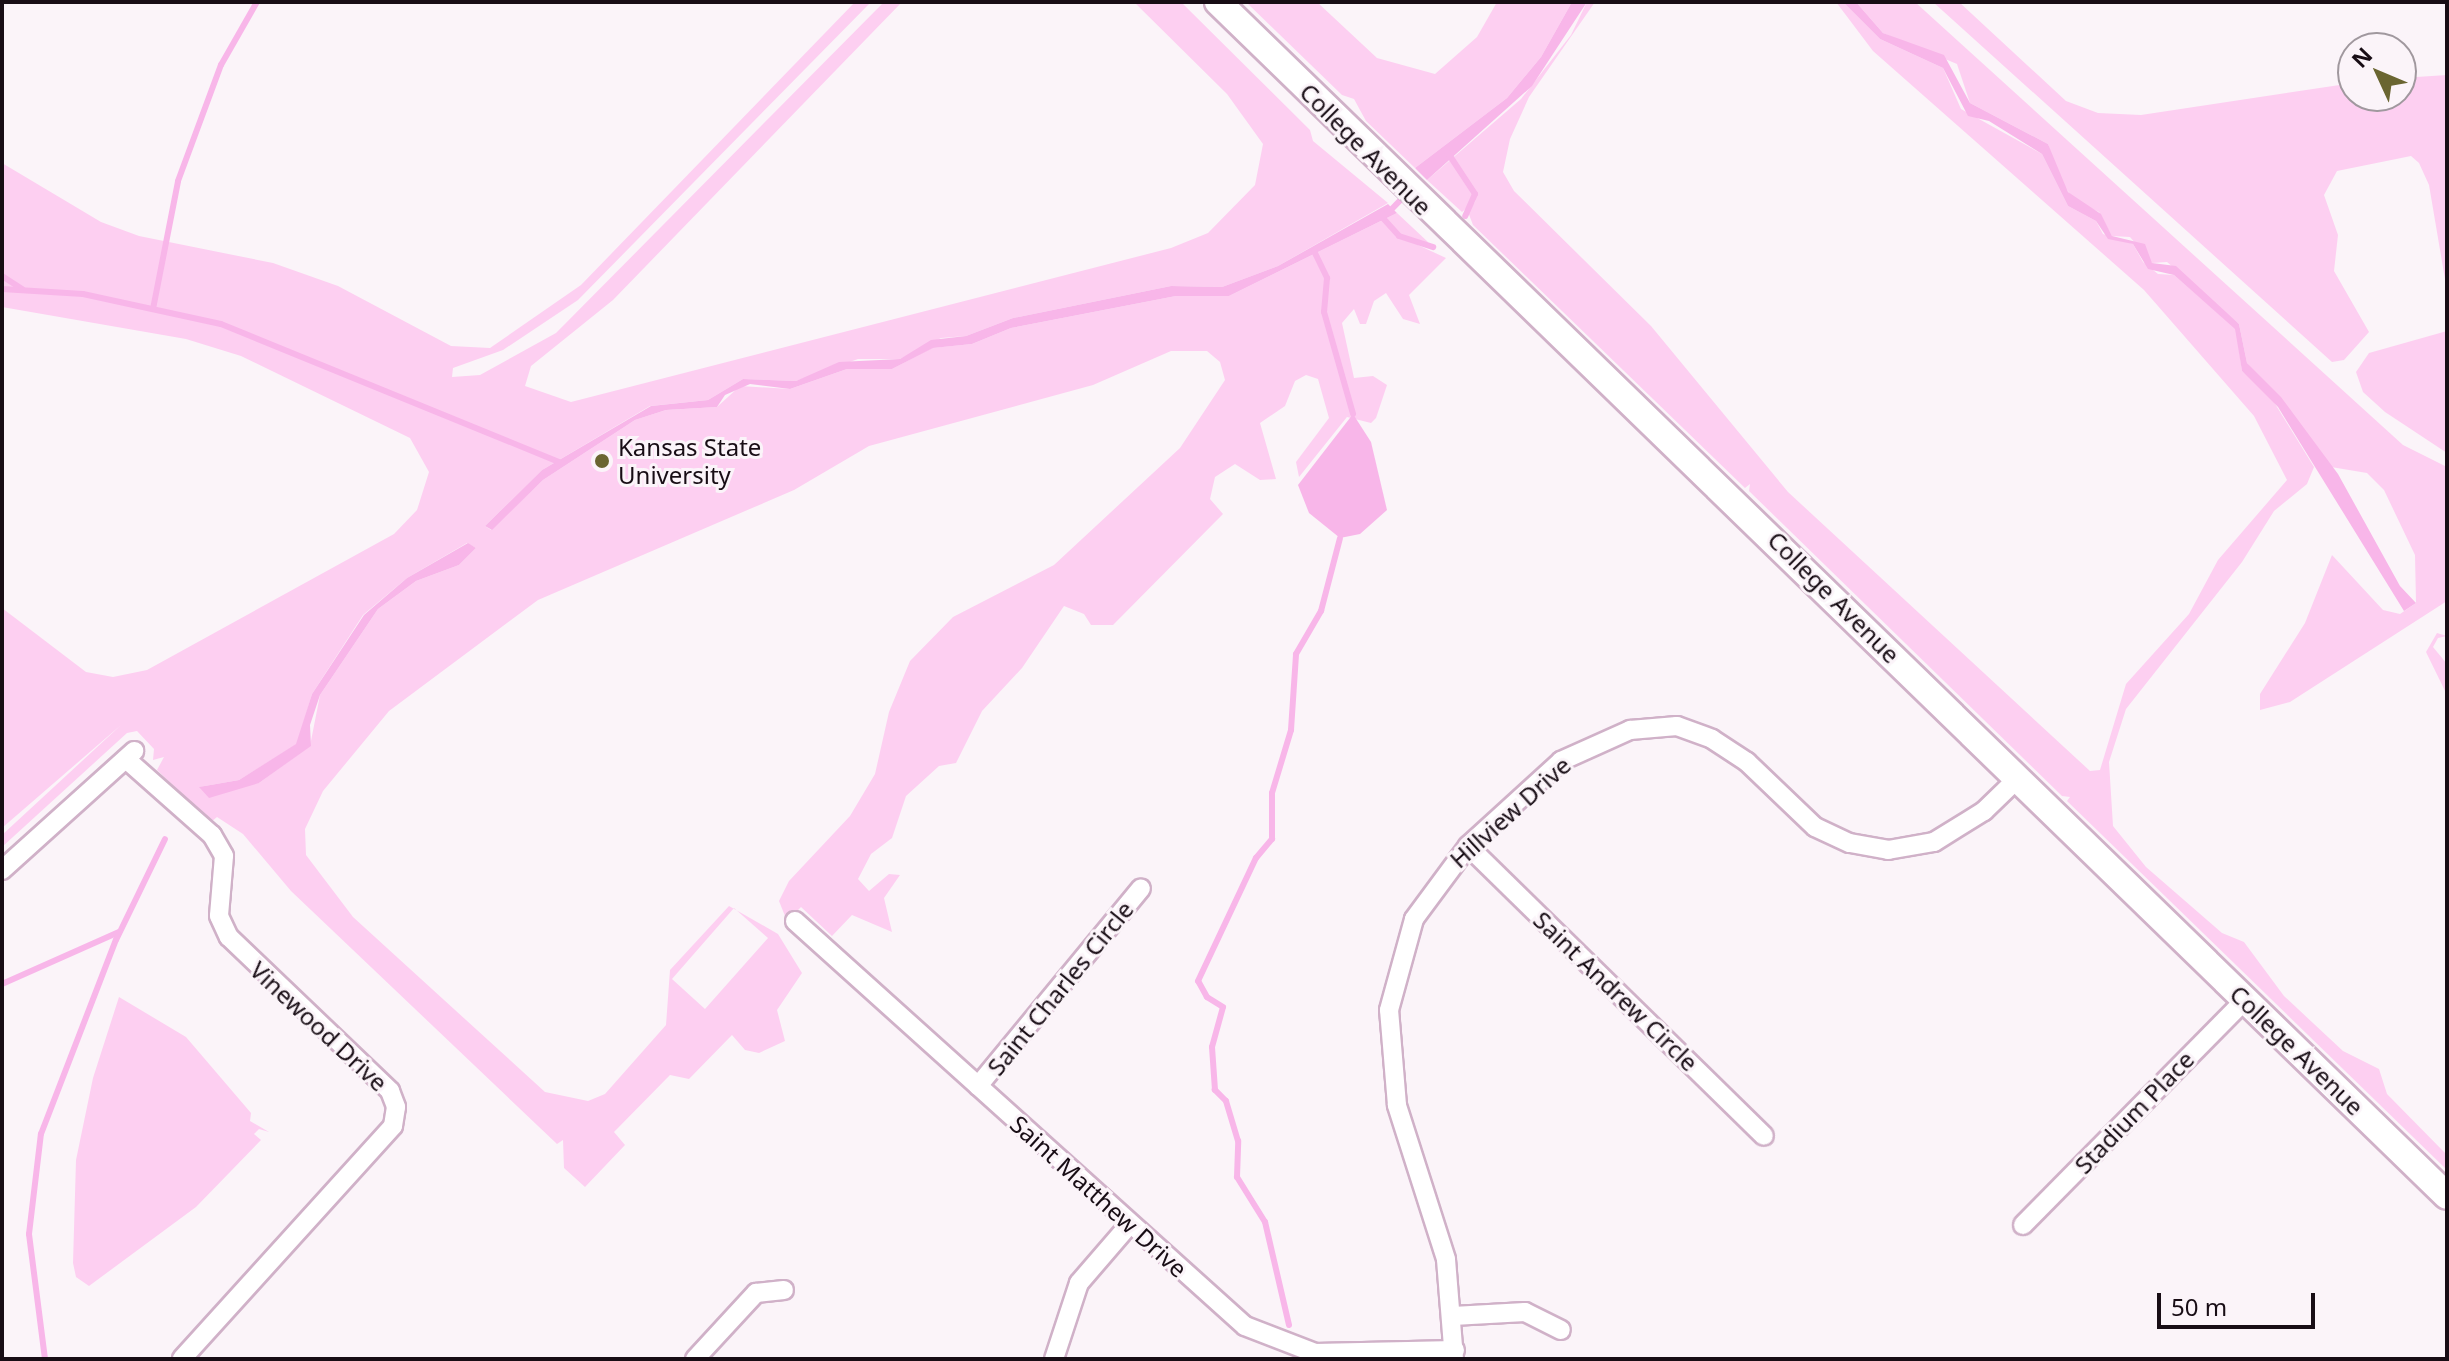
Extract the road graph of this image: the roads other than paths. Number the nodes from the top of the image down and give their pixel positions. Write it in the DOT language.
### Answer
graph roads {
  1 [pos="1218,2"];
  2 [pos="2017,779"];
  3 [pos="1468,846"];
  4 [pos="2,870"];
  5 [pos="1141,888"];
  6 [pos="795,921"];
  7 [pos="2245,1000"];
  8 [pos="978,1086"];
  9 [pos="1764,1136"];
  10 [pos="2447,1196"];
  11 [pos="1129,1225"];
  12 [pos="2023,1225"];
  13 [pos="784,1290"];
  14 [pos="1453,1316"];
  15 [pos="1561,1330"];
  16 [pos="1454,1354"];
  17 [pos="182,1359"];
  18 [pos="695,1359"];
  19 [pos="1054,1359"];
  1 -- 2 [label="street, College Avenue"];
  2 -- 3 [label="street, Hillview Drive"];
  2 -- 7 [label="street, College Avenue"];
  3 -- 9 [label="street, Saint Andrew Circle"];
  3 -- 14 [label="street, Hillview Drive"];
  4 -- 17 [label="street, Vinewood Drive"];
  5 -- 8 [label="street, Saint Charles Circle"];
  6 -- 8 [label="street, Saint Matthew Drive"];
  7 -- 10 [label="street, College Avenue"];
  7 -- 12 [label="street, Stadium Place"];
  8 -- 11 [label="street, Saint Matthew Drive"];
  11 -- 16 [label="street, Saint Matthew Drive"];
  11 -- 19 [label="street"];
  13 -- 18 [label="street"];
  14 -- 15 [label="street"];
  14 -- 16 [label="street, Hillview Drive"];
}
